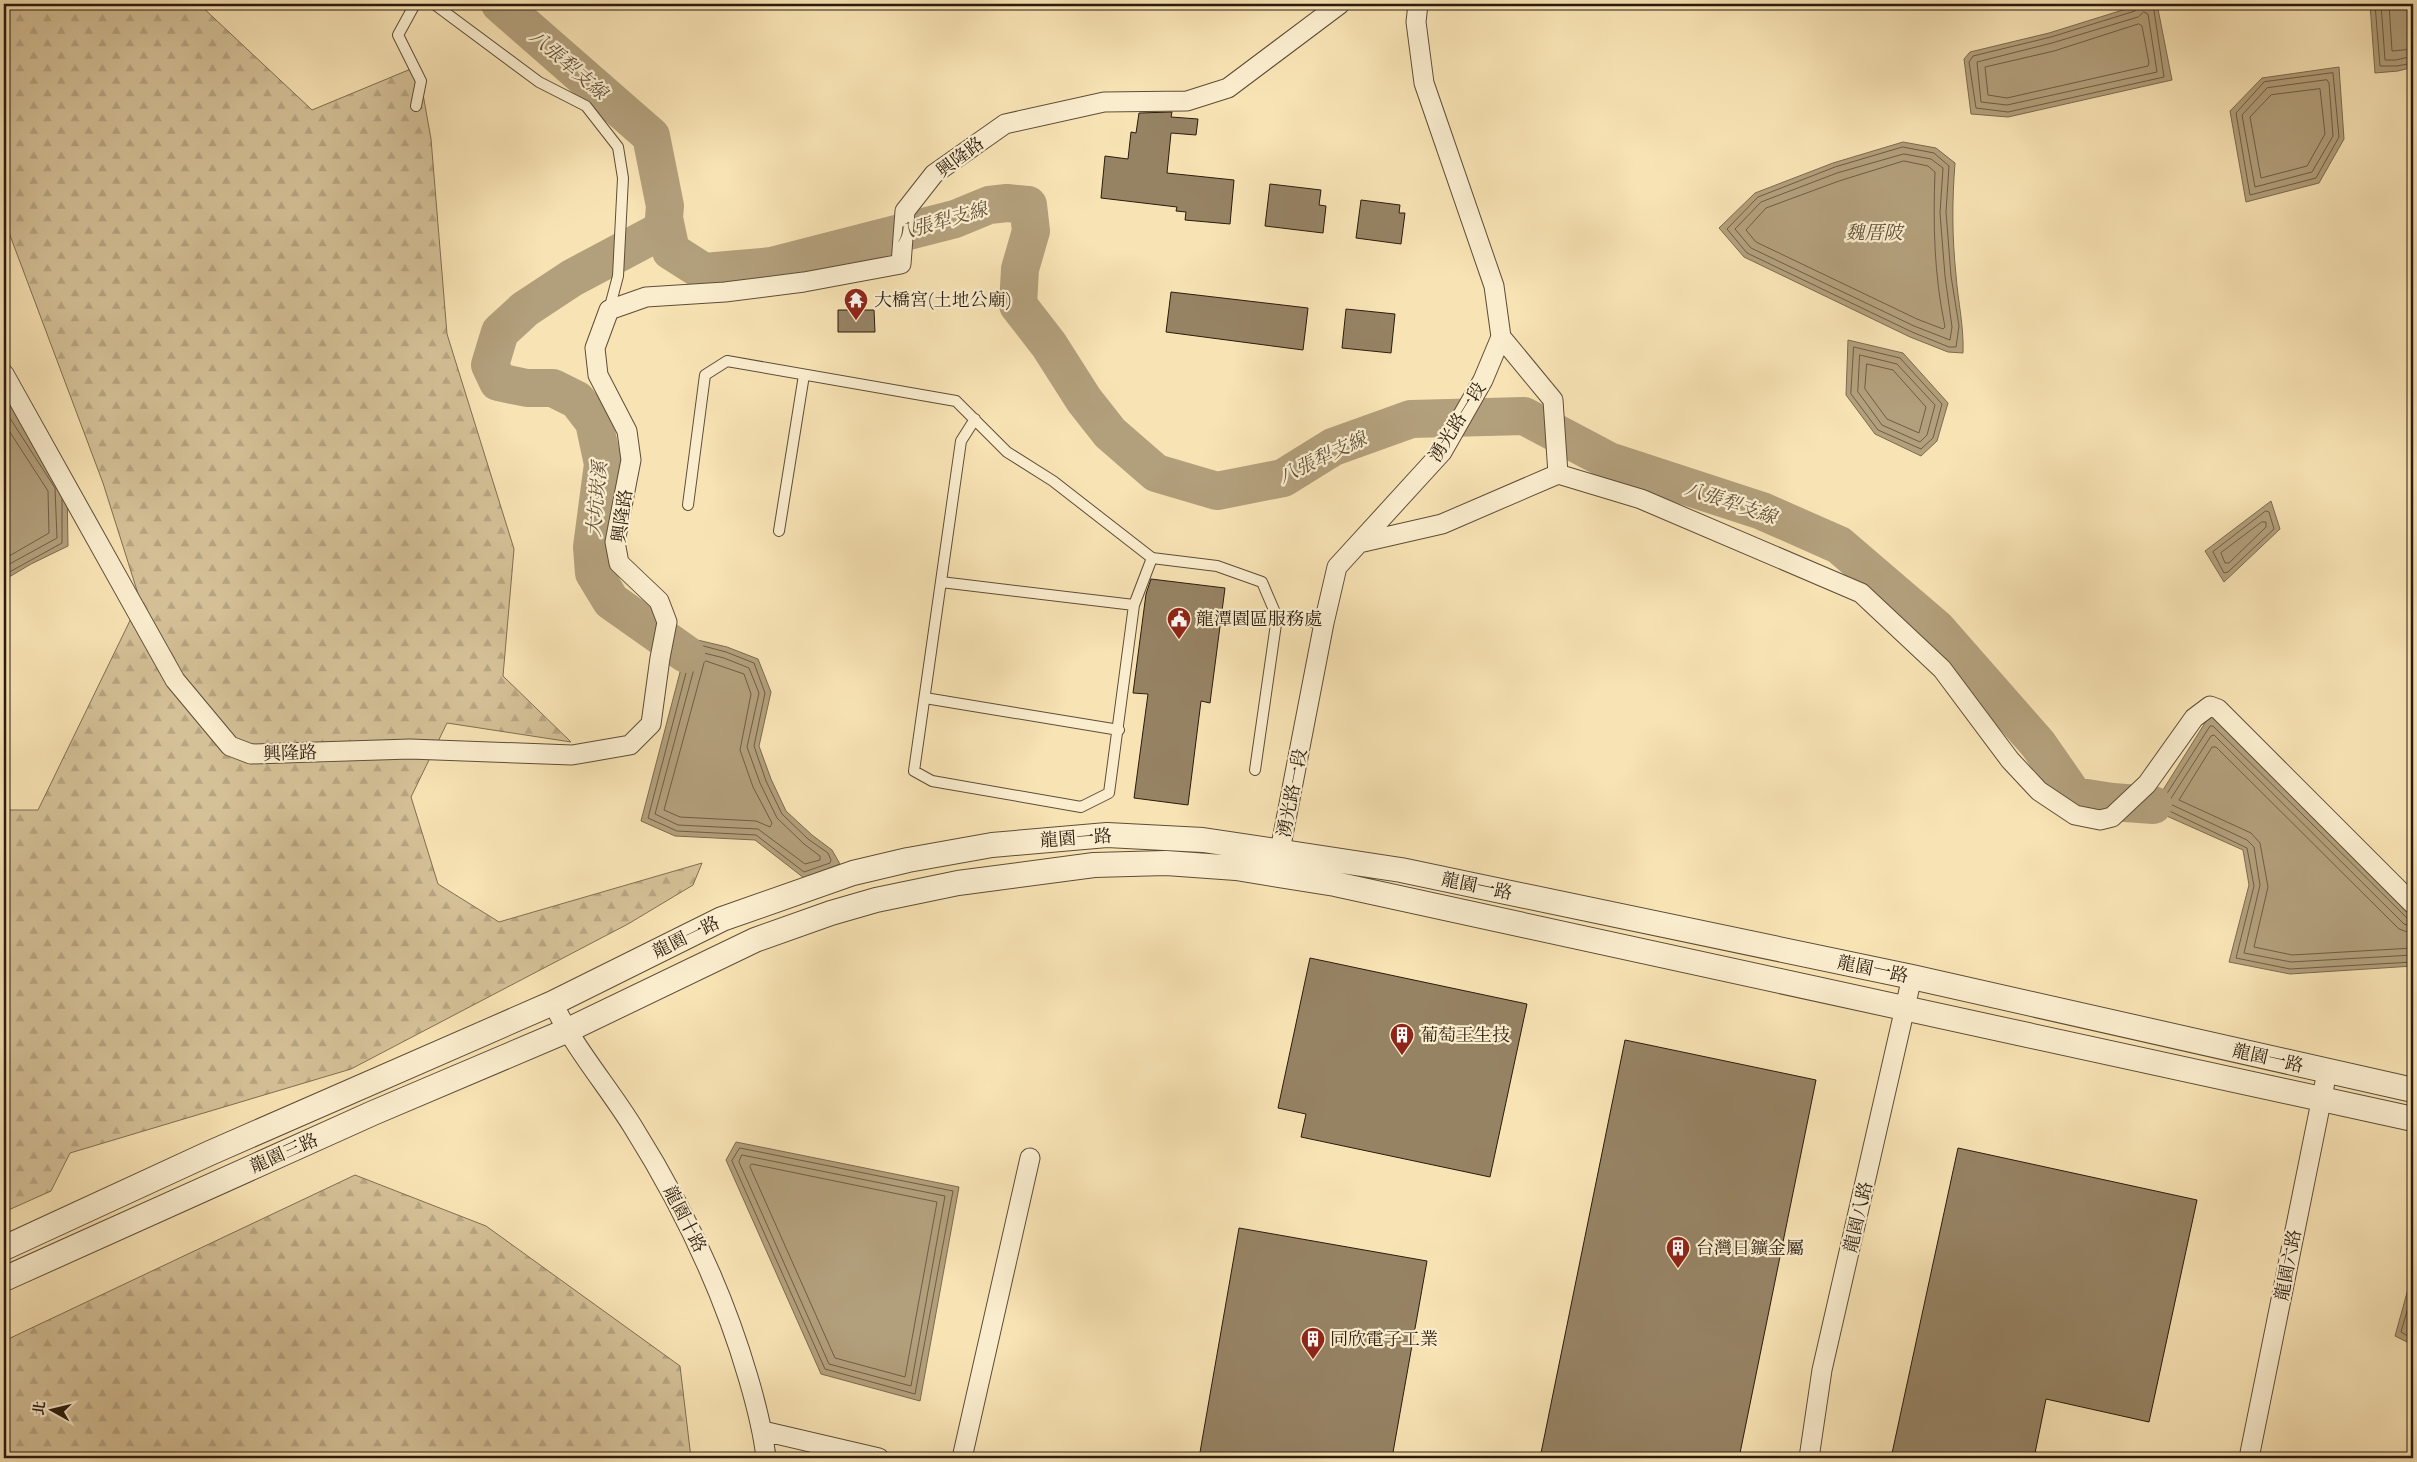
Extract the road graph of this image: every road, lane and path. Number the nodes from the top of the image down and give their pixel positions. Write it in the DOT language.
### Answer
graph roads {
  1 [pos="415,4"];
  2 [pos="434,4"];
  3 [pos="1340,4"];
  4 [pos="1418,4"];
  5 [pos="416,106"];
  6 [pos="610,310"];
  7 [pos="1501,337"];
  8 [pos="4,374"];
  9 [pos="804,375"];
  10 [pos="975,419"];
  11 [pos="1558,474"];
  12 [pos="688,505"];
  13 [pos="779,531"];
  14 [pos="1359,543"];
  15 [pos="1152,558"];
  16 [pos="941,582"];
  17 [pos="1134,605"];
  18 [pos="1277,617"];
  19 [pos="1324,623"];
  20 [pos="925,698"];
  21 [pos="1119,730"];
  22 [pos="1255,770"];
  23 [pos="1281,850"];
  24 [pos="1275,874"];
  25 [pos="2413,904"];
  26 [pos="1912,978"];
  27 [pos="553,1003"];
  28 [pos="1906,1010"];
  29 [pos="566,1031"];
  30 [pos="2327,1072"];
  31 [pos="2413,1090"];
  32 [pos="2322,1100"];
  33 [pos="2413,1119"];
  34 [pos="1030,1158"];
  35 [pos="4,1248"];
  36 [pos="4,1279"];
  37 [pos="763,1431"];
  38 [pos="766,1458"];
  39 [pos="879,1458"];
  40 [pos="962,1458"];
  41 [pos="1809,1458"];
  42 [pos="2249,1458"];
  1 -- 5 [label="lane"];
  2 -- 6 [label="lane"];
  3 -- 6 [label="street, 興隆路"];
  4 -- 7 [label="street, 湧光路一段"];
  6 -- 8 [label="street, 興隆路"];
  7 -- 11 [label="street"];
  7 -- 14 [label="street, 湧光路一段"];
  9 -- 10 [label="lane"];
  9 -- 12 [label="lane"];
  9 -- 13 [label="lane"];
  10 -- 15 [label="lane"];
  10 -- 16 [label="lane"];
  11 -- 14 [label="street"];
  11 -- 25 [label="street"];
  14 -- 19 [label="street, 湧光路一段"];
  15 -- 17 [label="lane"];
  15 -- 18 [label="lane"];
  16 -- 17 [label="lane"];
  16 -- 20 [label="lane"];
  17 -- 21 [label="lane"];
  18 -- 19 [label="lane"];
  18 -- 22 [label="lane"];
  19 -- 23 [label="street, 湧光路一段"];
  20 -- 21 [label="lane"];
  20 -- 21 [label="lane"];
  23 -- 24 [label="street, 湧光路一段"];
  23 -- 26 [label="street, 龍園一路"];
  23 -- 27 [label="street, 龍園一路"];
  24 -- 28 [label="street, 龍園一路"];
  24 -- 29 [label="street, 龍園一路"];
  26 -- 28 [label="street, 龍園八路"];
  26 -- 30 [label="street, 龍園一路"];
  27 -- 29 [label="street, 龍園十路"];
  27 -- 35 [label="street, 龍園三路"];
  28 -- 32 [label="street, 龍園一路"];
  28 -- 41 [label="street, 龍園八路"];
  29 -- 36 [label="street, 龍園三路"];
  29 -- 37 [label="street, 龍園十路"];
  30 -- 31 [label="street, 龍園一路"];
  30 -- 32 [label="street, 龍園六路"];
  32 -- 33 [label="street, 龍園一路"];
  32 -- 42 [label="street, 龍園六路"];
  34 -- 40 [label="street"];
  37 -- 38 [label="street, 龍園十路"];
  37 -- 39 [label="street"];
}
